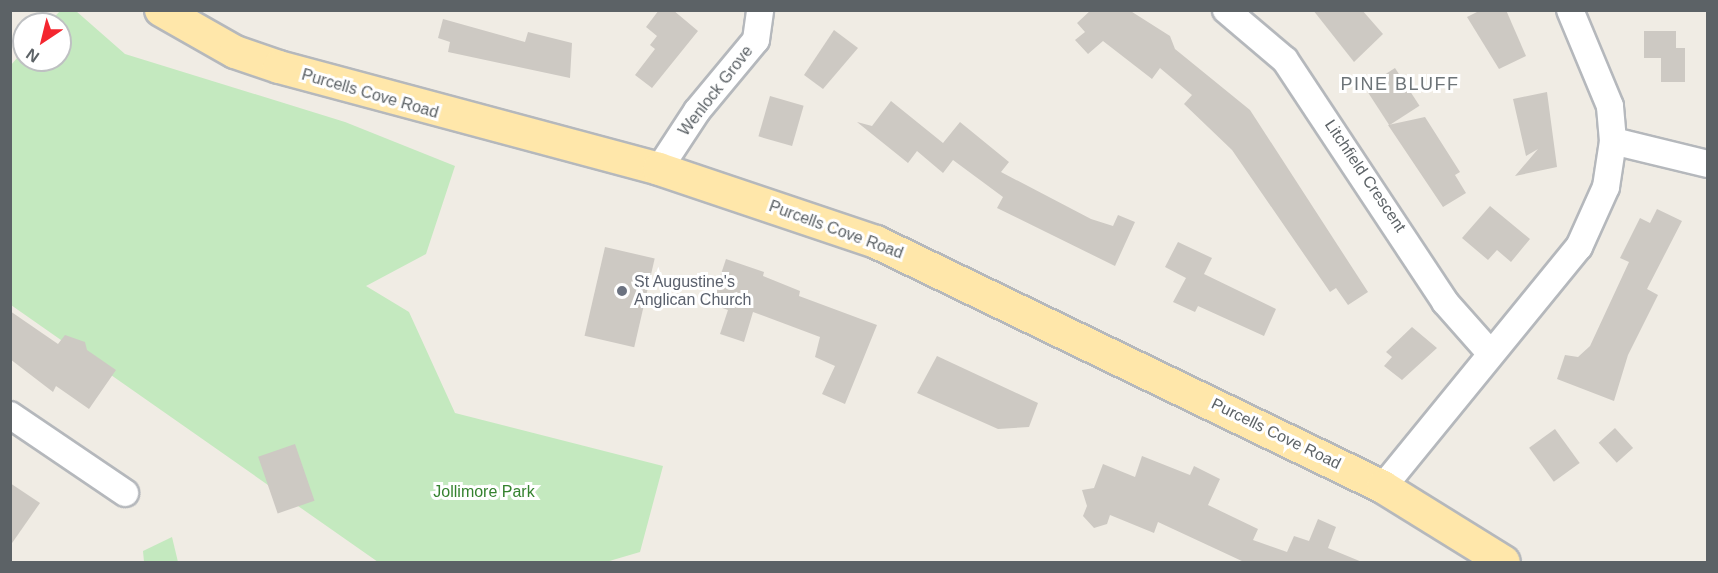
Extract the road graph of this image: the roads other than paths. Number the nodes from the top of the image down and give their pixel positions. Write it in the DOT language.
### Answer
graph roads {
  1 [pos="161,10"];
  2 [pos="760,10"];
  3 [pos="1226,10"];
  4 [pos="1570,10"];
  5 [pos="1613,141"];
  6 [pos="1707,164"];
  7 [pos="659,169"];
  8 [pos="1491,354"];
  9 [pos="10,415"];
  10 [pos="1383,487"];
  11 [pos="125,493"];
  12 [pos="1504,562"];
  1 -- 7 [label="main road, Purcells Cove Road"];
  2 -- 7 [label="street, Wenlock Grove"];
  3 -- 8 [label="street, Litchfield Crescent"];
  4 -- 5 [label="street"];
  5 -- 6 [label="street"];
  5 -- 8 [label="street"];
  7 -- 10 [label="main road, Purcells Cove Road"];
  8 -- 10 [label="street"];
  9 -- 11 [label="street"];
  10 -- 12 [label="main road, Purcells Cove Road"];
}
